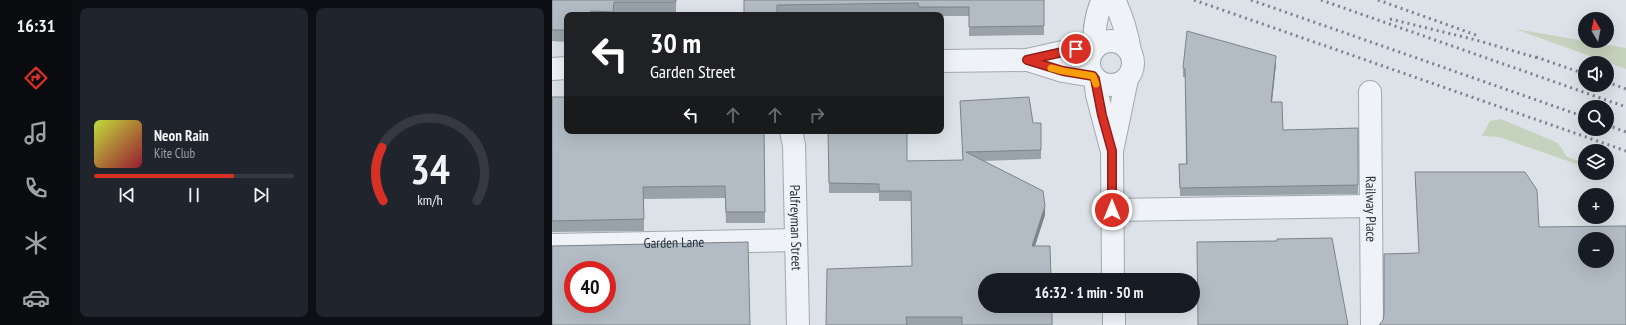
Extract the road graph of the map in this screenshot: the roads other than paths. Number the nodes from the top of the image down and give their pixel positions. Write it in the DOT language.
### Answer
graph roads {
  1 [pos="1103,0"];
  2 [pos="1114,0"];
  3 [pos="1094,49"];
  4 [pos="1130,51"];
  5 [pos="1027,60"];
  6 [pos="944,61"];
  7 [pos="564,68"];
  8 [pos="552,69"];
  9 [pos="1094,78"];
  10 [pos="1127,79"];
  11 [pos="1370,92"];
  12 [pos="792,134"];
  13 [pos="1112,151"];
  14 [pos="1371,206"];
  15 [pos="1112,210"];
  16 [pos="796,240"];
  17 [pos="552,245"];
  18 [pos="1114,273"];
  19 [pos="1114,313"];
  20 [pos="798,325"];
  21 [pos="1114,325"];
  22 [pos="1372,325"];
  1 -- 3 [label="street"];
  2 -- 4 [label="street"];
  3 -- 4 [label="street"];
  3 -- 5 [label="street"];
  3 -- 9 [label="street"];
  4 -- 10 [label="street"];
  5 -- 6 [label="street"];
  5 -- 9 [label="street"];
  7 -- 8 [label="street"];
  9 -- 10 [label="street"];
  9 -- 13 [label="street"];
  10 -- 13 [label="street"];
  11 -- 14 [label="street, Railway Place"];
  12 -- 16 [label="street, Palfreyman Street"];
  13 -- 15 [label="street"];
  14 -- 15 [label="street"];
  14 -- 22 [label="street, Railway Place"];
  15 -- 18 [label="street"];
  16 -- 17 [label="street, Garden Lane"];
  16 -- 20 [label="street, Palfreyman Street"];
  19 -- 21 [label="street"];
}
